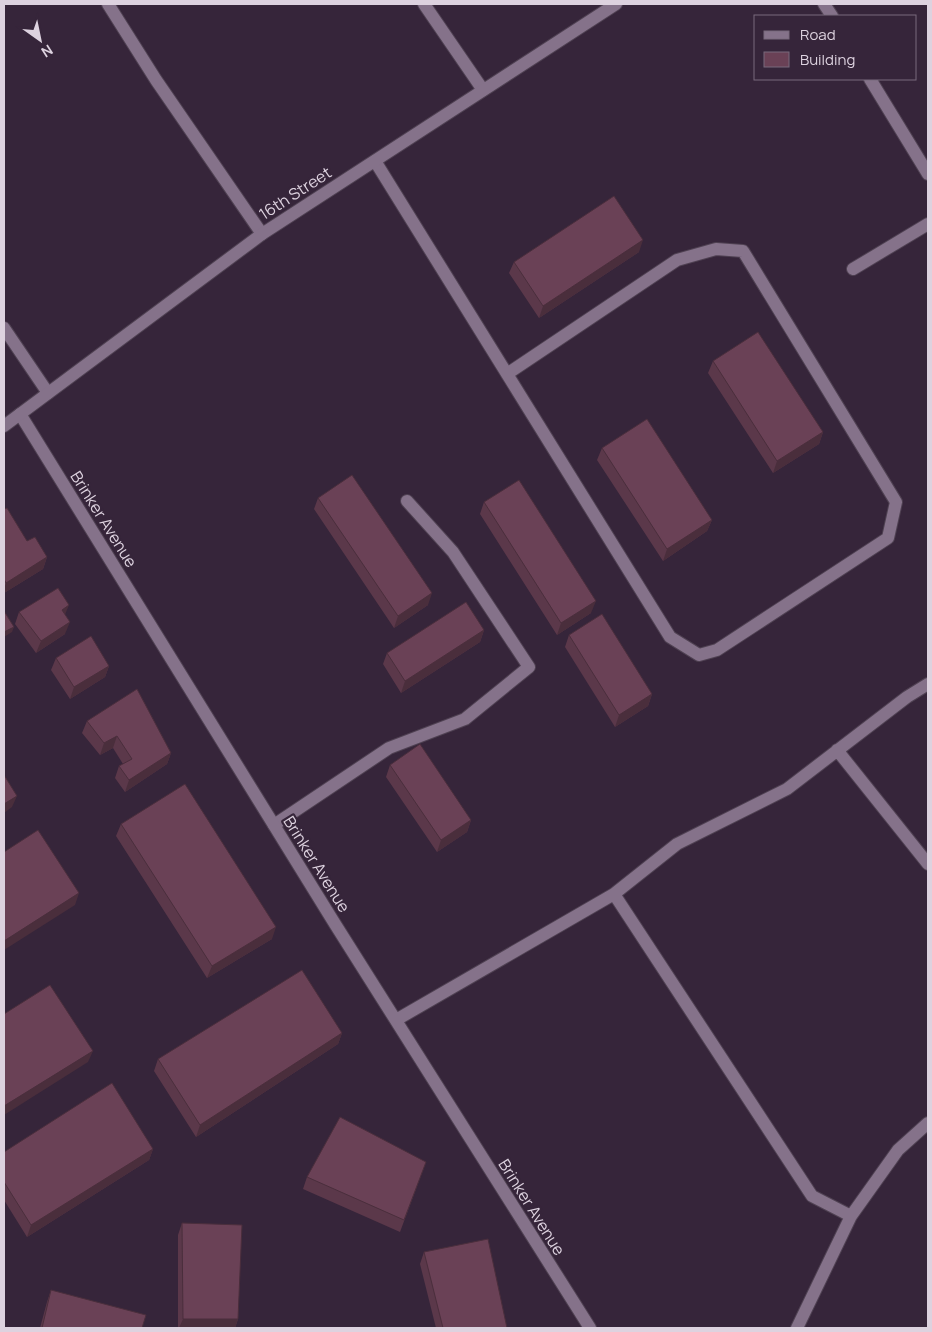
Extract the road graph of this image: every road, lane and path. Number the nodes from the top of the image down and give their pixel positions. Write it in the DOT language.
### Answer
graph roads {
  1 [pos="108,4"];
  2 [pos="424,4"];
  3 [pos="616,4"];
  4 [pos="824,4"];
  5 [pos="831,15"];
  6 [pos="871,80"];
  7 [pos="483,90"];
  8 [pos="375,161"];
  9 [pos="928,174"];
  10 [pos="928,224"];
  11 [pos="262,234"];
  12 [pos="853,269"];
  13 [pos="4,328"];
  14 [pos="507,374"];
  15 [pos="48,393"];
  16 [pos="20,414"];
  17 [pos="4,426"];
  18 [pos="407,501"];
  19 [pos="928,684"];
  20 [pos="837,750"];
  21 [pos="274,825"];
  22 [pos="928,864"];
  23 [pos="614,894"];
  24 [pos="396,1020"];
  25 [pos="928,1123"];
  26 [pos="851,1216"];
  27 [pos="590,1328"];
  28 [pos="797,1328"];
  1 -- 11 [label="street"];
  2 -- 7 [label="street"];
  3 -- 7 [label="street, 16th Street"];
  4 -- 5 [label="street"];
  6 -- 9 [label="street"];
  7 -- 8 [label="street, 16th Street"];
  8 -- 11 [label="street, 16th Street"];
  8 -- 14 [label="street"];
  10 -- 12 [label="street"];
  11 -- 15 [label="street, 16th Street"];
  13 -- 15 [label="street"];
  14 -- 14 [label="street"];
  15 -- 16 [label="street, 16th Street"];
  16 -- 17 [label="street, 16th Street"];
  16 -- 21 [label="street, Brinker Avenue"];
  18 -- 21 [label="street"];
  19 -- 20 [label="street"];
  20 -- 22 [label="street"];
  20 -- 23 [label="street"];
  21 -- 24 [label="street, Brinker Avenue"];
  23 -- 24 [label="street"];
  23 -- 26 [label="street"];
  24 -- 27 [label="street, Brinker Avenue"];
  25 -- 26 [label="street"];
  26 -- 28 [label="street"];
}
